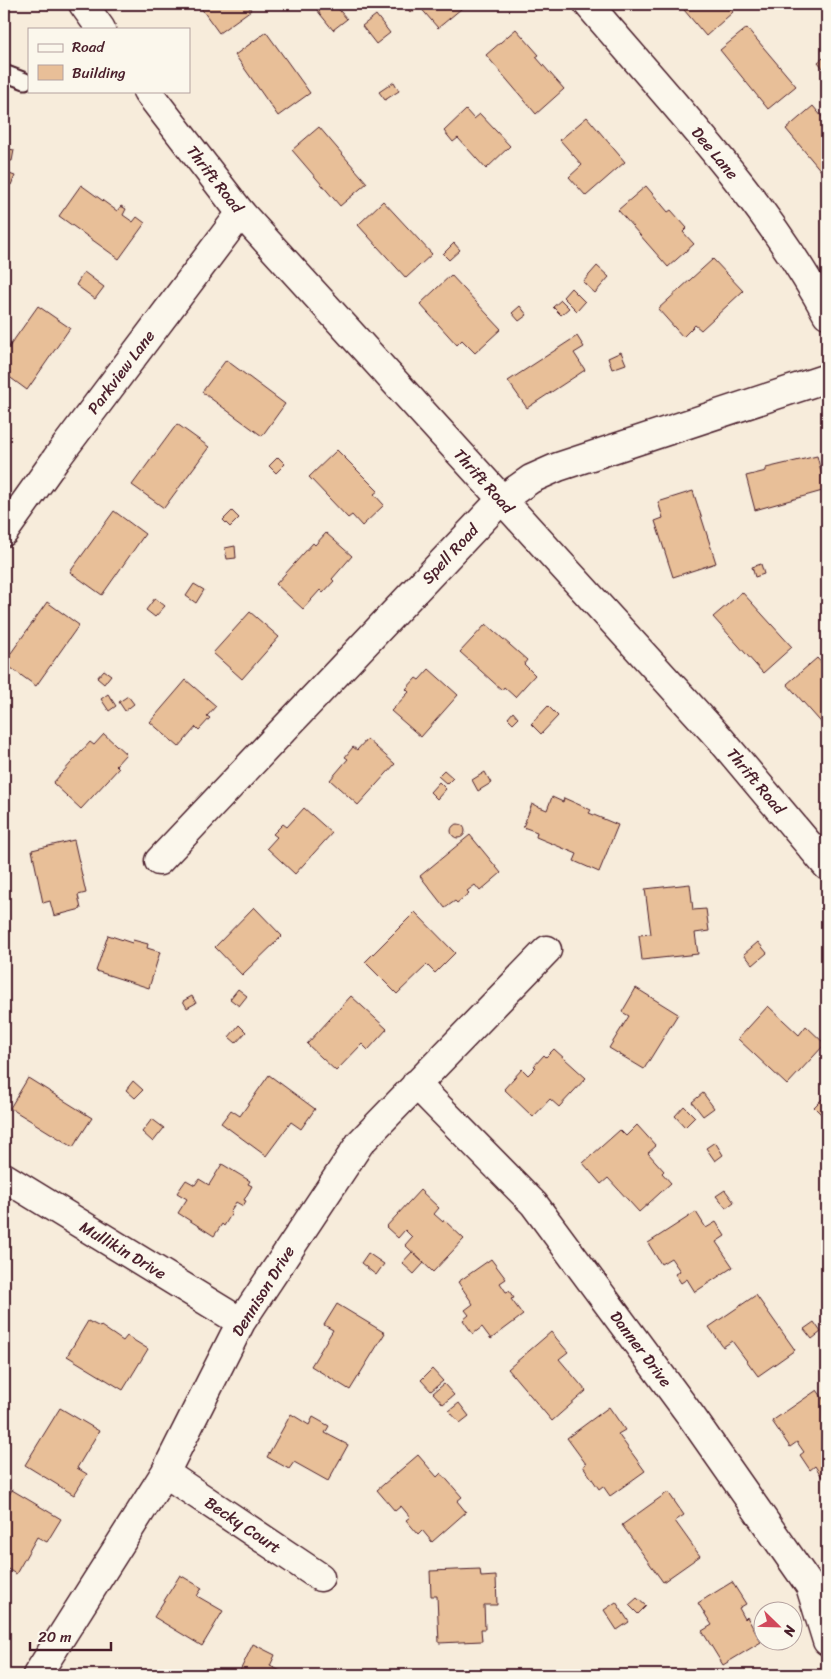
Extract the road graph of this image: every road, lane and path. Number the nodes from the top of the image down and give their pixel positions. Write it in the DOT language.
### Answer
graph roads {
  1 [pos="83,4"];
  2 [pos="588,4"];
  3 [pos="100,28"];
  4 [pos="4,73"];
  5 [pos="25,81"];
  6 [pos="148,92"];
  7 [pos="241,213"];
  8 [pos="827,314"];
  9 [pos="827,378"];
  10 [pos="501,500"];
  11 [pos="4,532"];
  12 [pos="159,861"];
  13 [pos="827,866"];
  14 [pos="547,950"];
  15 [pos="416,1084"];
  16 [pos="4,1177"];
  17 [pos="241,1322"];
  18 [pos="165,1473"];
  19 [pos="320,1576"];
  20 [pos="827,1641"];
  21 [pos="37,1675"];
  1 -- 3 [label="street"];
  2 -- 8 [label="street, Dee Lane"];
  4 -- 5 [label="lane"];
  6 -- 7 [label="street, Thrift Road"];
  7 -- 10 [label="street, Thrift Road"];
  7 -- 11 [label="street, Parkview Lane"];
  9 -- 10 [label="street, Spell Road"];
  10 -- 12 [label="street, Spell Road"];
  10 -- 13 [label="street, Thrift Road"];
  14 -- 15 [label="street, Dennison Drive"];
  15 -- 17 [label="street, Dennison Drive"];
  15 -- 20 [label="street, Danner Drive"];
  16 -- 17 [label="street, Mullikin Drive"];
  17 -- 18 [label="street, Dennison Drive"];
  18 -- 19 [label="street, Becky Court"];
  18 -- 21 [label="street, Dennison Drive"];
}
